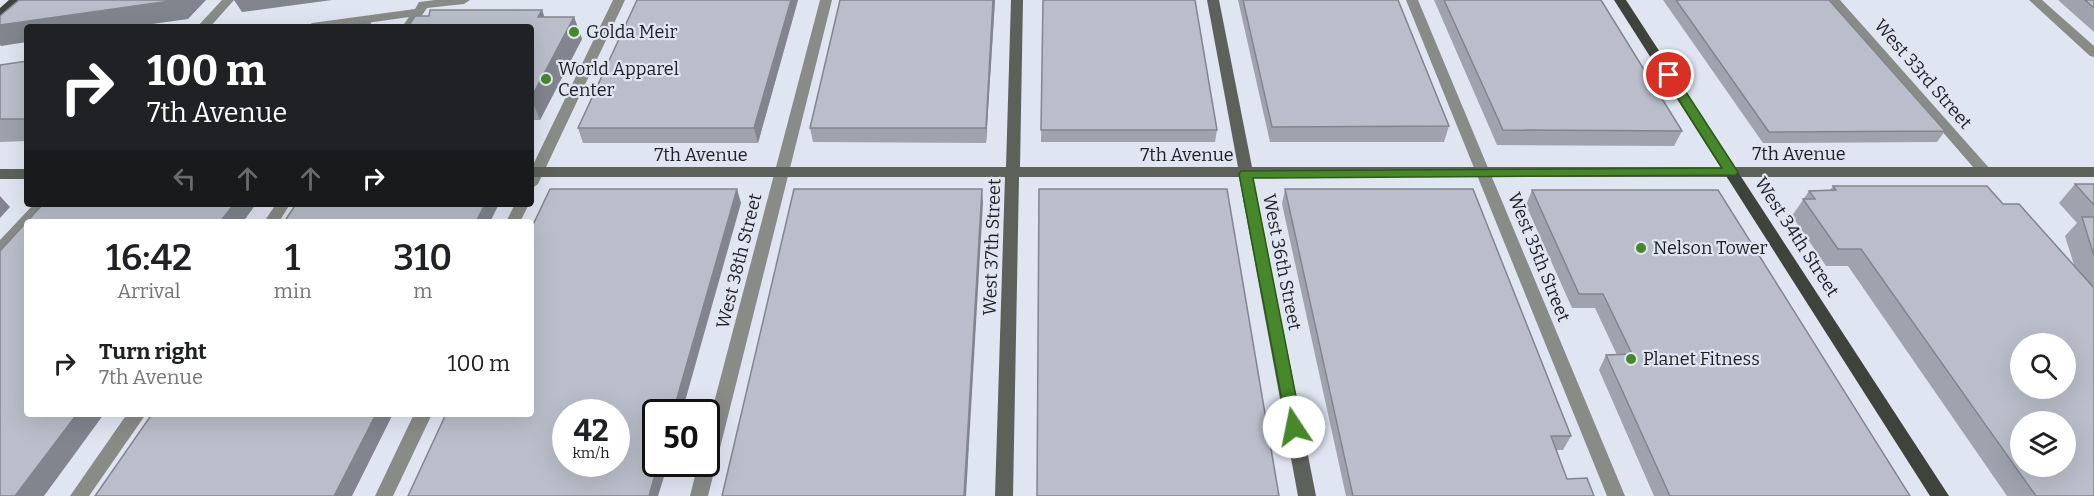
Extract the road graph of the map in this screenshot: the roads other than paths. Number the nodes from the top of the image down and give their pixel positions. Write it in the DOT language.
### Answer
graph roads {
  1 [pos="16,0"];
  2 [pos="228,0"];
  3 [pos="464,0"];
  4 [pos="619,0"];
  5 [pos="826,0"];
  6 [pos="1017,0"];
  7 [pos="1213,0"];
  8 [pos="1412,0"];
  9 [pos="1620,0"];
  10 [pos="1834,0"];
  11 [pos="2035,0"];
  12 [pos="423,6"];
  13 [pos="0,14"];
  14 [pos="206,24"];
  15 [pos="328,24"];
  16 [pos="410,24"];
  17 [pos="2094,53"];
  18 [pos="1483,172"];
  19 [pos="1731,172"];
  20 [pos="1985,172"];
  21 [pos="2094,172"];
  22 [pos="782,173"];
  23 [pos="1014,173"];
  24 [pos="0,174"];
  25 [pos="24,174"];
  26 [pos="534,174"];
  27 [pos="1245,174"];
  28 [pos="534,176"];
  29 [pos="39,207"];
  30 [pos="28,219"];
  31 [pos="24,224"];
  32 [pos="0,250"];
  33 [pos="135,417"];
  34 [pos="422,417"];
  35 [pos="79,496"];
  36 [pos="384,496"];
  37 [pos="699,496"];
  38 [pos="1004,496"];
  39 [pos="1307,496"];
  40 [pos="1616,496"];
  41 [pos="1940,496"];
  1 -- 13 [label="main road"];
  2 -- 14 [label="street"];
  3 -- 12 [label="street"];
  4 -- 26 [label="street"];
  5 -- 22 [label="street, West 38th Street"];
  6 -- 23 [label="main road, West 37th Street"];
  7 -- 27 [label="main road, West 36th Street"];
  8 -- 18 [label="street, West 35th Street"];
  9 -- 19 [label="main road, West 34th Street"];
  10 -- 20 [label="street, West 33rd Street"];
  11 -- 17 [label="street"];
  12 -- 15 [label="street"];
  12 -- 16 [label="street"];
  18 -- 19 [label="main road, 7th Avenue"];
  18 -- 27 [label="main road, 7th Avenue"];
  18 -- 40 [label="street, West 35th Street"];
  19 -- 20 [label="main road, 7th Avenue"];
  19 -- 41 [label="main road, West 34th Street"];
  20 -- 21 [label="main road, 7th Avenue"];
  22 -- 23 [label="main road, 7th Avenue"];
  22 -- 28 [label="main road, 7th Avenue"];
  22 -- 37 [label="street, West 38th Street"];
  23 -- 27 [label="main road, 7th Avenue"];
  23 -- 38 [label="main road, West 37th Street"];
  24 -- 25 [label="main road"];
  27 -- 39 [label="main road, West 36th Street"];
  29 -- 30 [label="street"];
  31 -- 32 [label="street"];
  33 -- 35 [label="street"];
  34 -- 36 [label="street"];
}
